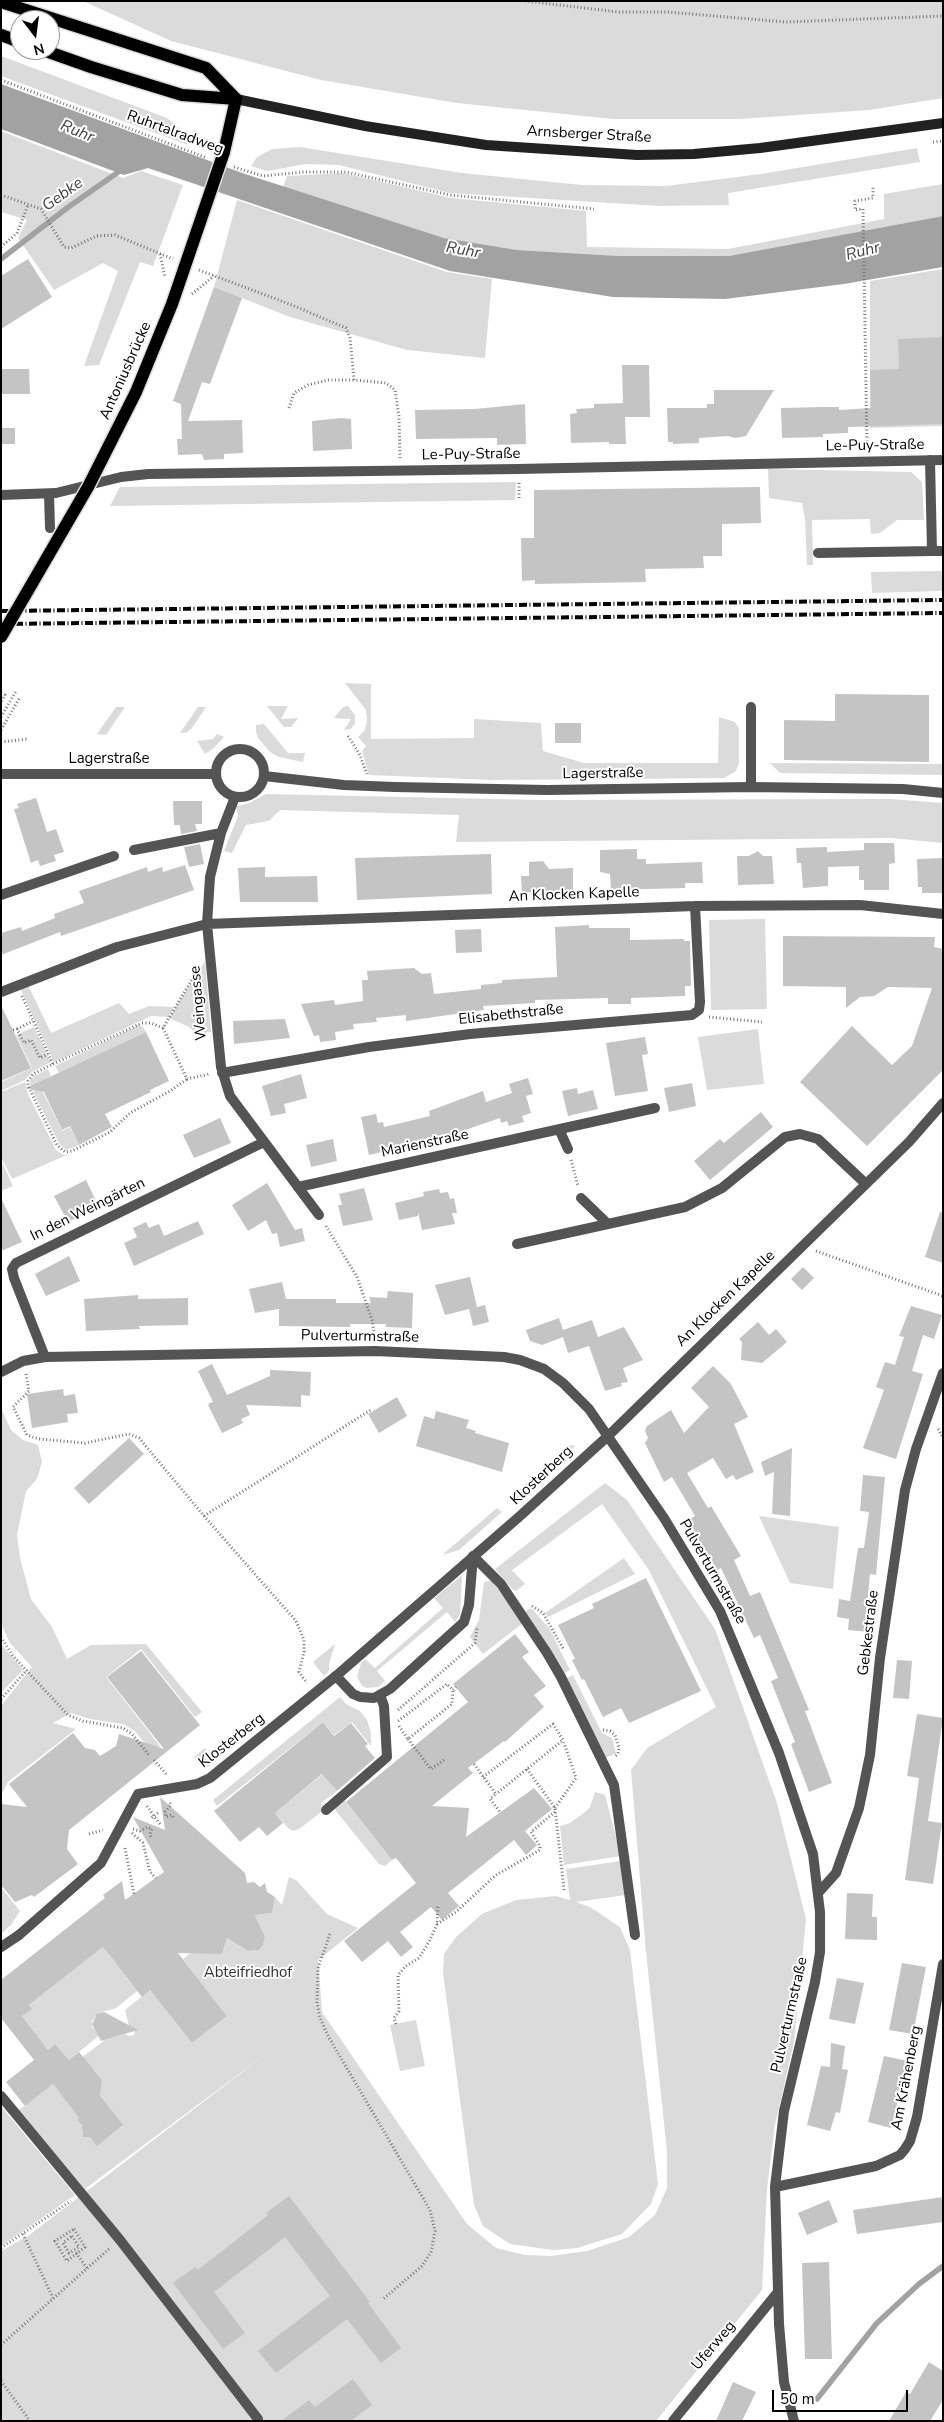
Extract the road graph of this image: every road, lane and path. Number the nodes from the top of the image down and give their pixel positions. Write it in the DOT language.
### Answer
graph roads {
  1 [pos="525,1"];
  2 [pos="1,2"];
  3 [pos="943,16"];
  4 [pos="60,56"];
  5 [pos="1,80"];
  6 [pos="236,99"];
  7 [pos="943,123"];
  8 [pos="943,141"];
  9 [pos="933,142"];
  10 [pos="219,156"];
  11 [pos="232,166"];
  12 [pos="873,186"];
  13 [pos="1,195"];
  14 [pos="28,204"];
  15 [pos="594,209"];
  16 [pos="1,247"];
  17 [pos="160,254"];
  18 [pos="178,261"];
  19 [pos="196,268"];
  20 [pos="215,276"];
  21 [pos="167,285"];
  22 [pos="191,295"];
  23 [pos="354,380"];
  24 [pos="289,408"];
  25 [pos="930,460"];
  26 [pos="943,460"];
  27 [pos="867,461"];
  28 [pos="400,471"];
  29 [pos="49,494"];
  30 [pos="1,495"];
  31 [pos="50,528"];
  32 [pos="937,551"];
  33 [pos="818,553"];
  34 [pos="1,637"];
  35 [pos="16,691"];
  36 [pos="1,693"];
  37 [pos="20,697"];
  38 [pos="1,702"];
  39 [pos="752,707"];
  40 [pos="1,717"];
  41 [pos="1,730"];
  42 [pos="348,736"];
  43 [pos="27,739"];
  44 [pos="1,742"];
  45 [pos="1,774"];
  46 [pos="216,774"];
  47 [pos="264,776"];
  48 [pos="371,786"];
  49 [pos="752,787"];
  50 [pos="943,793"];
  51 [pos="234,796"];
  52 [pos="220,833"];
  53 [pos="134,850"];
  54 [pos="114,856"];
  55 [pos="1,895"];
  56 [pos="695,906"];
  57 [pos="943,914"];
  58 [pos="207,924"];
  59 [pos="197,972"];
  60 [pos="1,992"];
  61 [pos="30,1012"];
  62 [pos="697,1013"];
  63 [pos="34,1021"];
  64 [pos="762,1022"];
  65 [pos="163,1028"];
  66 [pos="48,1054"];
  67 [pos="53,1064"];
  68 [pos="222,1074"];
  69 [pos="187,1079"];
  70 [pos="943,1103"];
  71 [pos="655,1108"];
  72 [pos="559,1129"];
  73 [pos="264,1142"];
  74 [pos="568,1149"];
  75 [pos="866,1184"];
  76 [pos="298,1186"];
  77 [pos="581,1198"];
  78 [pos="319,1215"];
  79 [pos="608,1224"];
  80 [pos="517,1244"];
  81 [pos="816,1251"];
  82 [pos="943,1296"];
  83 [pos="374,1351"];
  84 [pos="45,1357"];
  85 [pos="1,1372"];
  86 [pos="943,1373"];
  87 [pos="28,1392"];
  88 [pos="372,1409"];
  89 [pos="608,1436"];
  90 [pos="204,1516"];
  91 [pos="473,1556"];
  92 [pos="477,1622"];
  93 [pos="1,1637"];
  94 [pos="465,1645"];
  95 [pos="469,1649"];
  96 [pos="26,1670"];
  97 [pos="336,1676"];
  98 [pos="315,1694"];
  99 [pos="380,1695"];
  100 [pos="1,1699"];
  101 [pos="393,1715"];
  102 [pos="407,1716"];
  103 [pos="403,1731"];
  104 [pos="408,1739"];
  105 [pos="563,1740"];
  106 [pos="149,1755"];
  107 [pos="444,1760"];
  108 [pos="474,1764"];
  109 [pos="527,1769"];
  110 [pos="483,1777"];
  111 [pos="496,1794"];
  112 [pos="171,1805"];
  113 [pos="326,1810"];
  114 [pos="556,1810"];
  115 [pos="500,1812"];
  116 [pos="158,1813"];
  117 [pos="174,1818"];
  118 [pos="160,1824"];
  119 [pos="140,1831"];
  120 [pos="152,1838"];
  121 [pos="143,1843"];
  122 [pos="129,1868"];
  123 [pos="156,1878"];
  124 [pos="564,1890"];
  125 [pos="818,1892"];
  126 [pos="134,1894"];
  127 [pos="438,1906"];
  128 [pos="437,1924"];
  129 [pos="330,1934"];
  130 [pos="635,1935"];
  131 [pos="1,1947"];
  132 [pos="943,1964"];
  133 [pos="396,2024"];
  134 [pos="1,2096"];
  135 [pos="775,2187"];
  136 [pos="82,2194"];
  137 [pos="23,2234"];
  138 [pos="65,2235"];
  139 [pos="67,2239"];
  140 [pos="80,2239"];
  141 [pos="120,2240"];
  142 [pos="76,2242"];
  143 [pos="1,2248"];
  144 [pos="66,2248"];
  145 [pos="61,2251"];
  146 [pos="76,2254"];
  147 [pos="87,2268"];
  148 [pos="778,2292"];
  149 [pos="53,2298"];
  150 [pos="382,2300"];
  151 [pos="1,2345"];
  152 [pos="1,2382"];
  153 [pos="258,2419"];
  154 [pos="30,2421"];
  155 [pos="673,2421"];
  156 [pos="794,2421"];
  1 -- 3 [label="path"];
  2 -- 6 [label="main road"];
  4 -- 6 [label="main road, Arnsberger Straße"];
  5 -- 10 [label="path, Ruhrtalradweg"];
  6 -- 7 [label="main road, Arnsberger Straße"];
  6 -- 10 [label="main road, Antoniusbrücke"];
  8 -- 9 [label="path"];
  10 -- 34 [label="main road, Antoniusbrücke, bridge"];
  11 -- 15 [label="path, Ruhrtalradweg"];
  12 -- 27 [label="path"];
  13 -- 14 [label="path"];
  14 -- 16 [label="path"];
  14 -- 17 [label="path"];
  17 -- 18 [label="path"];
  17 -- 21 [label="path"];
  19 -- 20 [label="path"];
  20 -- 22 [label="path"];
  20 -- 23 [label="path"];
  23 -- 24 [label="path"];
  23 -- 28 [label="path"];
  25 -- 26 [label="street, Le-Puy-Straße"];
  25 -- 27 [label="street, Le-Puy-Straße"];
  25 -- 32 [label="street"];
  27 -- 28 [label="street, Le-Puy-Straße"];
  28 -- 29 [label="street, Le-Puy-Straße"];
  29 -- 30 [label="street, Le-Puy-Straße"];
  29 -- 31 [label="street"];
  32 -- 33 [label="street"];
  35 -- 40 [label="path"];
  36 -- 38 [label="path"];
  37 -- 41 [label="path"];
  39 -- 49 [label="street"];
  42 -- 48 [label="path"];
  43 -- 44 [label="path"];
  45 -- 46 [label="street, Lagerstraße"];
  46 -- 47 [label="street"];
  46 -- 51 [label="street"];
  47 -- 48 [label="street, Lagerstraße"];
  47 -- 51 [label="street"];
  48 -- 49 [label="street, Lagerstraße"];
  49 -- 50 [label="street, Lagerstraße"];
  51 -- 52 [label="street, Weingasse"];
  52 -- 53 [label="street"];
  52 -- 58 [label="street, Weingasse"];
  54 -- 55 [label="street"];
  56 -- 57 [label="street, An Klocken Kapelle"];
  56 -- 58 [label="street, An Klocken Kapelle"];
  56 -- 62 [label="street"];
  58 -- 60 [label="street, An Klocken Kapelle"];
  58 -- 68 [label="street, Weingasse"];
  59 -- 65 [label="path"];
  61 -- 63 [label="path"];
  62 -- 64 [label="path"];
  62 -- 68 [label="street, Elisabethstraße"];
  63 -- 66 [label="path"];
  63 -- 66 [label="path"];
  65 -- 67 [label="path"];
  65 -- 69 [label="path"];
  66 -- 67 [label="path"];
  67 -- 69 [label="path"];
  68 -- 69 [label="path"];
  68 -- 73 [label="street, Weingasse"];
  70 -- 75 [label="street, An Klocken Kapelle"];
  71 -- 72 [label="street, Marienstraße"];
  72 -- 74 [label="street"];
  72 -- 76 [label="street, Marienstraße"];
  73 -- 76 [label="street, Weingasse"];
  73 -- 84 [label="street, In den Weingärten"];
  74 -- 77 [label="path"];
  75 -- 79 [label="street"];
  75 -- 89 [label="street, An Klocken Kapelle"];
  76 -- 78 [label="street, Weingasse"];
  77 -- 79 [label="street"];
  78 -- 83 [label="path"];
  79 -- 80 [label="street"];
  81 -- 82 [label="path"];
  83 -- 84 [label="street, Pulverturmstraße"];
  83 -- 89 [label="street, Pulverturmstraße"];
  84 -- 85 [label="street, Pulverturmstraße"];
  86 -- 125 [label="street, Gebkestraße"];
  87 -- 90 [label="path"];
  88 -- 90 [label="path"];
  89 -- 91 [label="street, Klosterberg"];
  89 -- 125 [label="street, Pulverturmstraße"];
  90 -- 98 [label="path"];
  91 -- 97 [label="street, Klosterberg"];
  91 -- 99 [label="street"];
  91 -- 130 [label="street"];
  92 -- 95 [label="path"];
  93 -- 96 [label="path"];
  94 -- 95 [label="path"];
  95 -- 101 [label="path"];
  96 -- 100 [label="path"];
  96 -- 106 [label="path"];
  97 -- 98 [label="street, Klosterberg"];
  97 -- 99 [label="street"];
  98 -- 131 [label="street, Klosterberg"];
  99 -- 113 [label="street"];
  102 -- 104 [label="path"];
  103 -- 104 [label="path"];
  104 -- 107 [label="path"];
  105 -- 109 [label="path"];
  105 -- 110 [label="path"];
  105 -- 114 [label="path"];
  108 -- 110 [label="path"];
  109 -- 111 [label="path"];
  109 -- 114 [label="path"];
  110 -- 111 [label="path"];
  111 -- 115 [label="path"];
  112 -- 117 [label="path"];
  114 -- 124 [label="path"];
  114 -- 128 [label="path"];
  116 -- 118 [label="path"];
  119 -- 120 [label="path"];
  121 -- 123 [label="path"];
  122 -- 126 [label="path"];
  125 -- 135 [label="street, Pulverturmstraße"];
  127 -- 128 [label="path"];
  128 -- 133 [label="path"];
  129 -- 150 [label="path"];
  132 -- 135 [label="street, Am Krähenberg"];
  134 -- 136 [label="street"];
  135 -- 148 [label="street, Pulverturmstraße"];
  136 -- 137 [label="path"];
  136 -- 141 [label="street"];
  137 -- 143 [label="path"];
  137 -- 149 [label="path"];
  138 -- 139 [label="path"];
  138 -- 140 [label="path"];
  138 -- 145 [label="path"];
  139 -- 142 [label="path"];
  139 -- 144 [label="path"];
  140 -- 142 [label="path"];
  140 -- 146 [label="path"];
  141 -- 147 [label="path"];
  141 -- 153 [label="street"];
  142 -- 146 [label="path"];
  144 -- 145 [label="path"];
  144 -- 146 [label="path"];
  145 -- 146 [label="path"];
  146 -- 147 [label="path"];
  147 -- 149 [label="path"];
  148 -- 155 [label="street, Uferweg"];
  148 -- 156 [label="street, Pulverturmstraße"];
  149 -- 151 [label="path"];
  152 -- 154 [label="path"];
}
